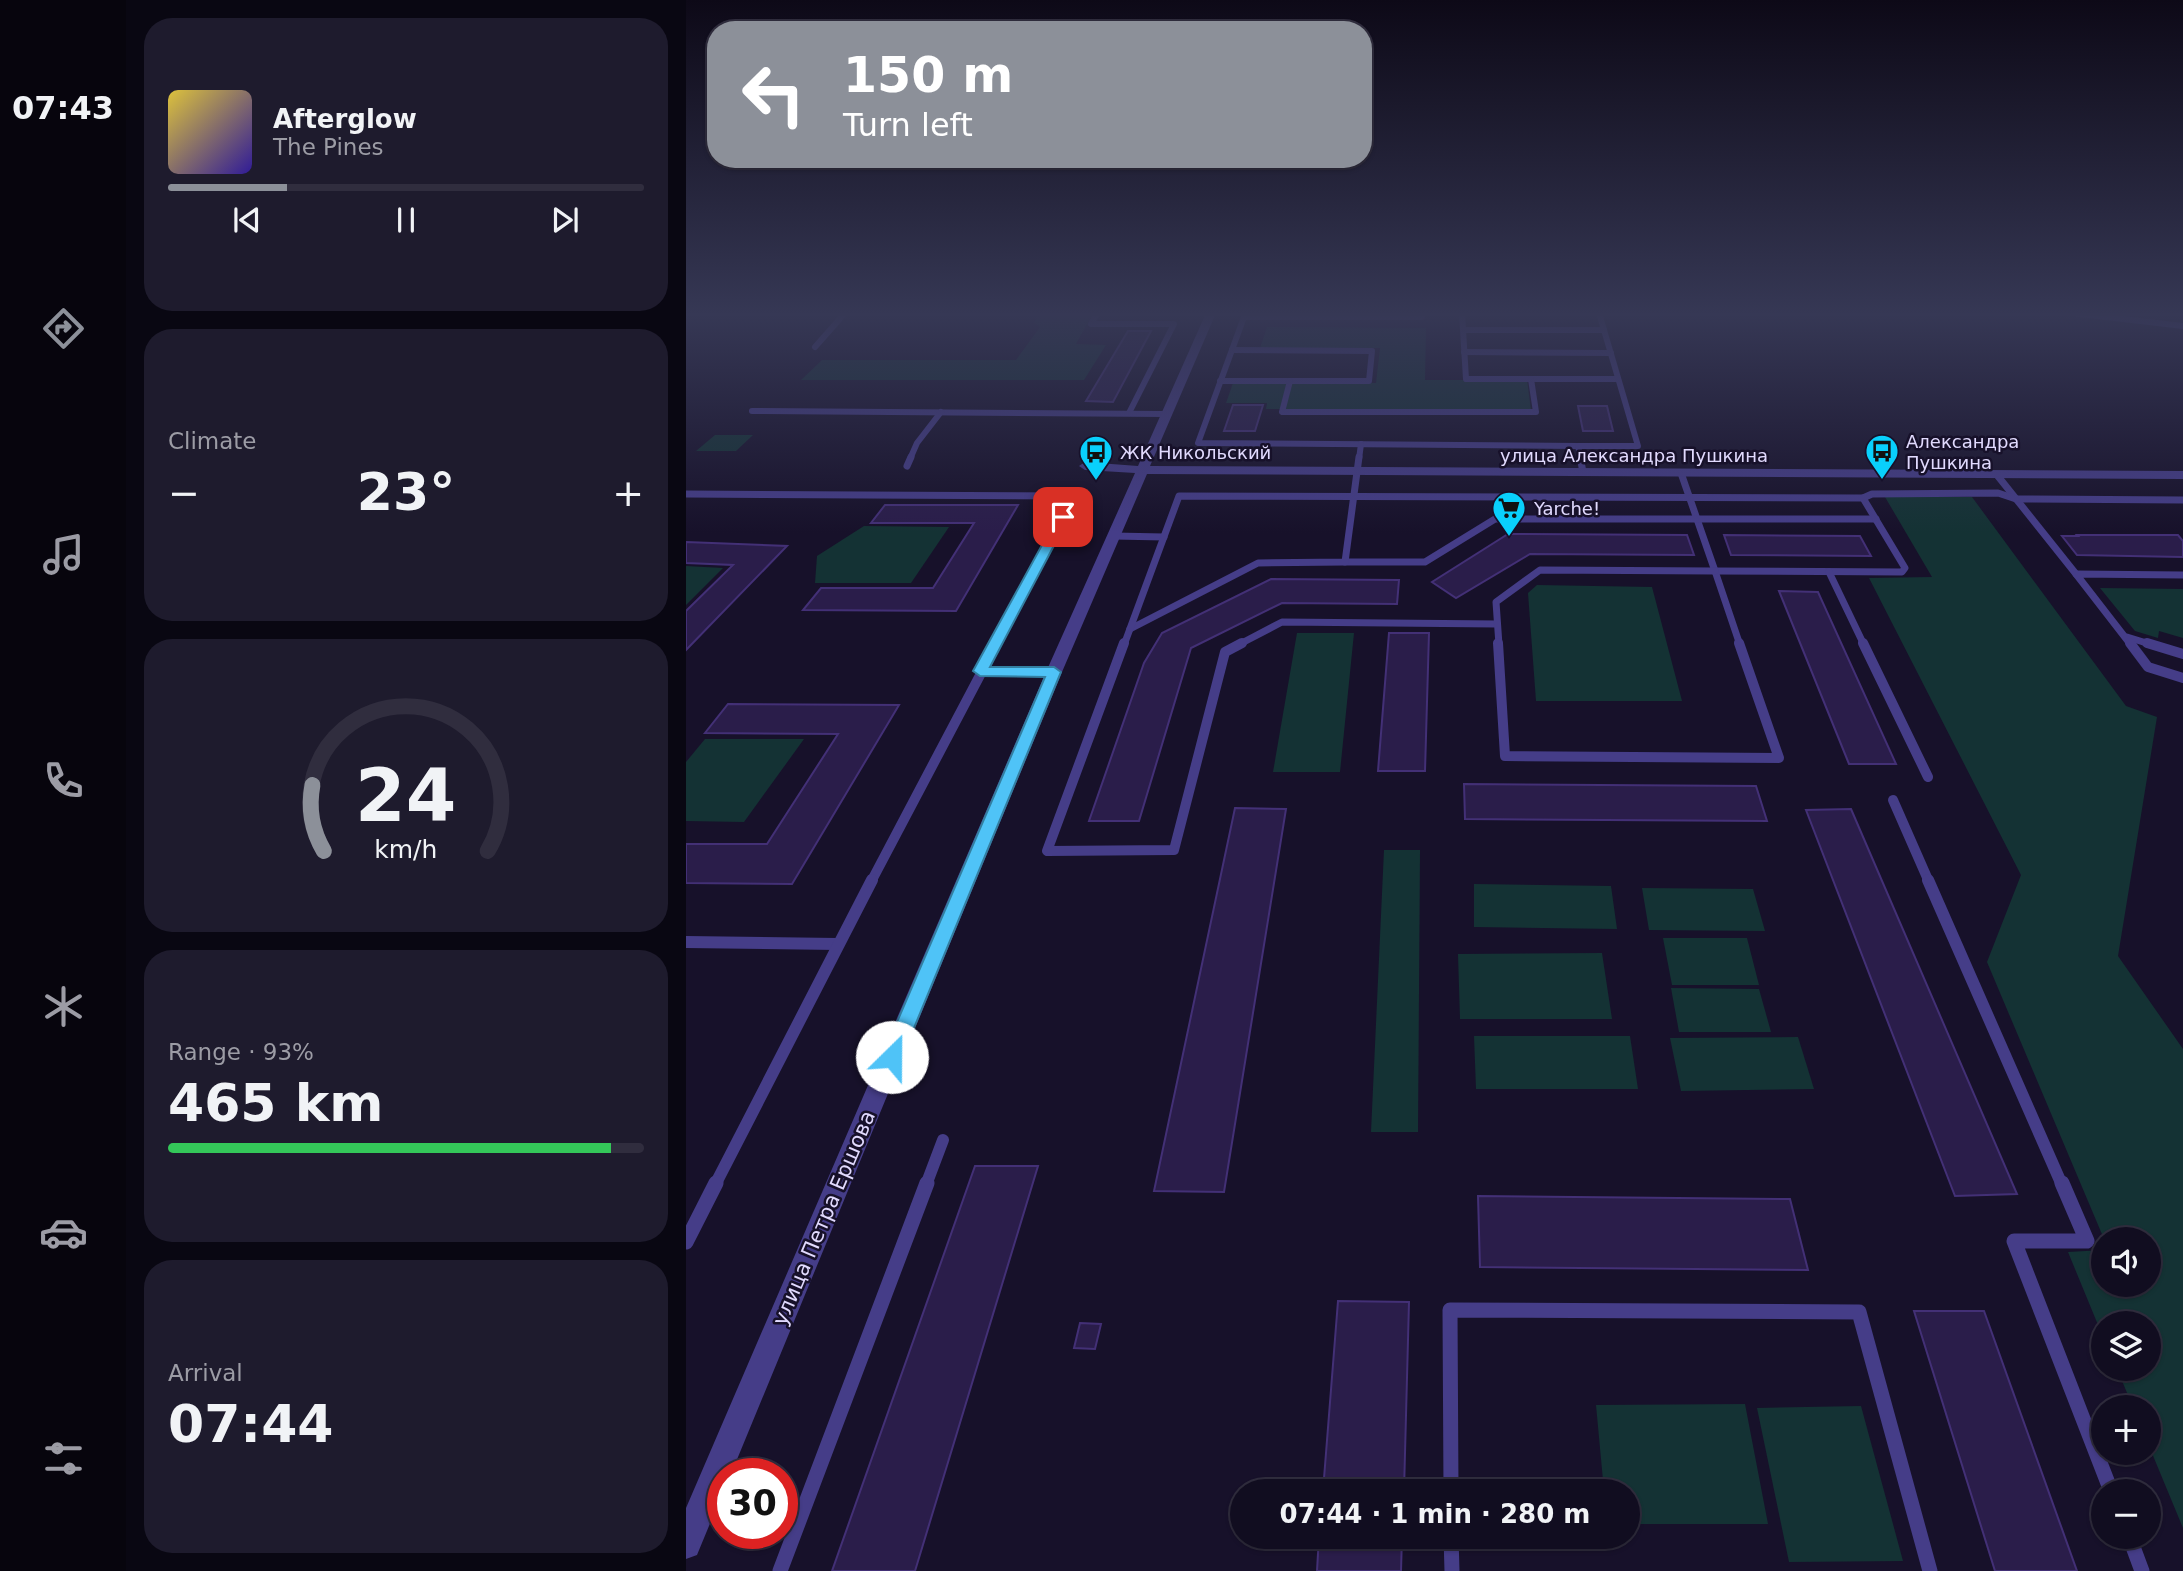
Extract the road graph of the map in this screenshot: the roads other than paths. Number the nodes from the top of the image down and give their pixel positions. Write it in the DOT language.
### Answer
graph roads {
  1 [pos="1142,386"];
  2 [pos="1178,386"];
  3 [pos="1218,386"];
  4 [pos="1289,386"];
  5 [pos="1532,386"];
  6 [pos="1620,386"];
  7 [pos="752,411"];
  8 [pos="941,412"];
  9 [pos="1129,413"];
  10 [pos="1166,414"];
  11 [pos="1361,444"];
  12 [pos="1577,446"];
  13 [pos="907,466"];
  14 [pos="1084,466"];
  15 [pos="1143,470"];
  16 [pos="1357,471"];
  17 [pos="1583,472"];
  18 [pos="1681,473"];
  19 [pos="1997,475"];
  20 [pos="2183,475"];
  21 [pos="686,494"];
  22 [pos="1353,496"];
  23 [pos="1689,497"];
  24 [pos="1863,498"];
  25 [pos="2016,499"];
  26 [pos="2183,500"];
  27 [pos="1697,519"];
  28 [pos="1876,519"];
  29 [pos="1114,536"];
  30 [pos="1164,537"];
  31 [pos="1345,562"];
  32 [pos="1715,571"];
  33 [pos="1829,572"];
  34 [pos="2076,574"];
  35 [pos="2183,575"];
  36 [pos="1497,624"];
  37 [pos="1130,629"];
  38 [pos="2127,637"];
  39 [pos="2183,654"];
  40 [pos="980,671"];
  41 [pos="1054,672"];
  42 [pos="2183,678"];
  43 [pos="1928,777"];
  44 [pos="1894,800"];
  45 [pos="686,942"];
  46 [pos="838,944"];
  47 [pos="943,1140"];
  48 [pos="686,1242"];
  49 [pos="1451,1479"];
  50 [pos="2106,1479"];
  51 [pos="686,1544"];
  52 [pos="1451,1549"];
  53 [pos="2134,1549"];
  54 [pos="780,1571"];
  55 [pos="1452,1571"];
  56 [pos="1930,1571"];
  57 [pos="2142,1571"];
  1 -- 9 [label="lane"];
  2 -- 10 [label="street, улица Петра Ершова"];
  3 -- 11 [label="lane"];
  4 -- 5 [label="lane"];
  6 -- 12 [label="lane"];
  7 -- 8 [label="lane"];
  8 -- 9 [label="lane"];
  8 -- 13 [label="lane"];
  9 -- 10 [label="lane"];
  10 -- 15 [label="street, улица Петра Ершова"];
  11 -- 12 [label="lane"];
  11 -- 16 [label="lane"];
  12 -- 17 [label="lane"];
  14 -- 15 [label="street, улица Александра Пушкина"];
  15 -- 16 [label="street, улица Александра Пушкина"];
  15 -- 29 [label="street, улица Петра Ершова"];
  16 -- 17 [label="street, улица Александра Пушкина"];
  16 -- 22 [label="lane"];
  17 -- 18 [label="street, улица Александра Пушкина"];
  18 -- 19 [label="street, улица Александра Пушкина"];
  18 -- 23 [label="lane"];
  19 -- 20 [label="street, улица Александра Пушкина"];
  19 -- 25 [label="lane"];
  21 -- 40 [label="lane"];
  22 -- 23 [label="lane"];
  22 -- 30 [label="lane"];
  22 -- 31 [label="lane"];
  23 -- 24 [label="lane"];
  23 -- 27 [label="lane"];
  24 -- 25 [label="lane"];
  24 -- 28 [label="lane"];
  25 -- 26 [label="lane"];
  25 -- 34 [label="lane"];
  27 -- 28 [label="lane"];
  27 -- 31 [label="lane"];
  27 -- 32 [label="lane"];
  28 -- 33 [label="lane"];
  29 -- 30 [label="lane"];
  29 -- 41 [label="street, улица Петра Ершова"];
  30 -- 37 [label="lane"];
  31 -- 37 [label="lane"];
  32 -- 33 [label="lane"];
  32 -- 36 [label="lane"];
  32 -- 36 [label="lane"];
  33 -- 43 [label="lane"];
  34 -- 35 [label="lane"];
  34 -- 38 [label="lane"];
  36 -- 37 [label="lane"];
  38 -- 39 [label="lane"];
  38 -- 42 [label="lane"];
  40 -- 41 [label="lane"];
  40 -- 46 [label="lane"];
  41 -- 51 [label="street, улица Петра Ершова"];
  44 -- 50 [label="lane"];
  45 -- 46 [label="lane"];
  46 -- 48 [label="lane"];
  47 -- 54 [label="lane"];
  49 -- 56 [label="lane"];
  52 -- 55 [label="lane"];
  53 -- 57 [label="lane"];
}
